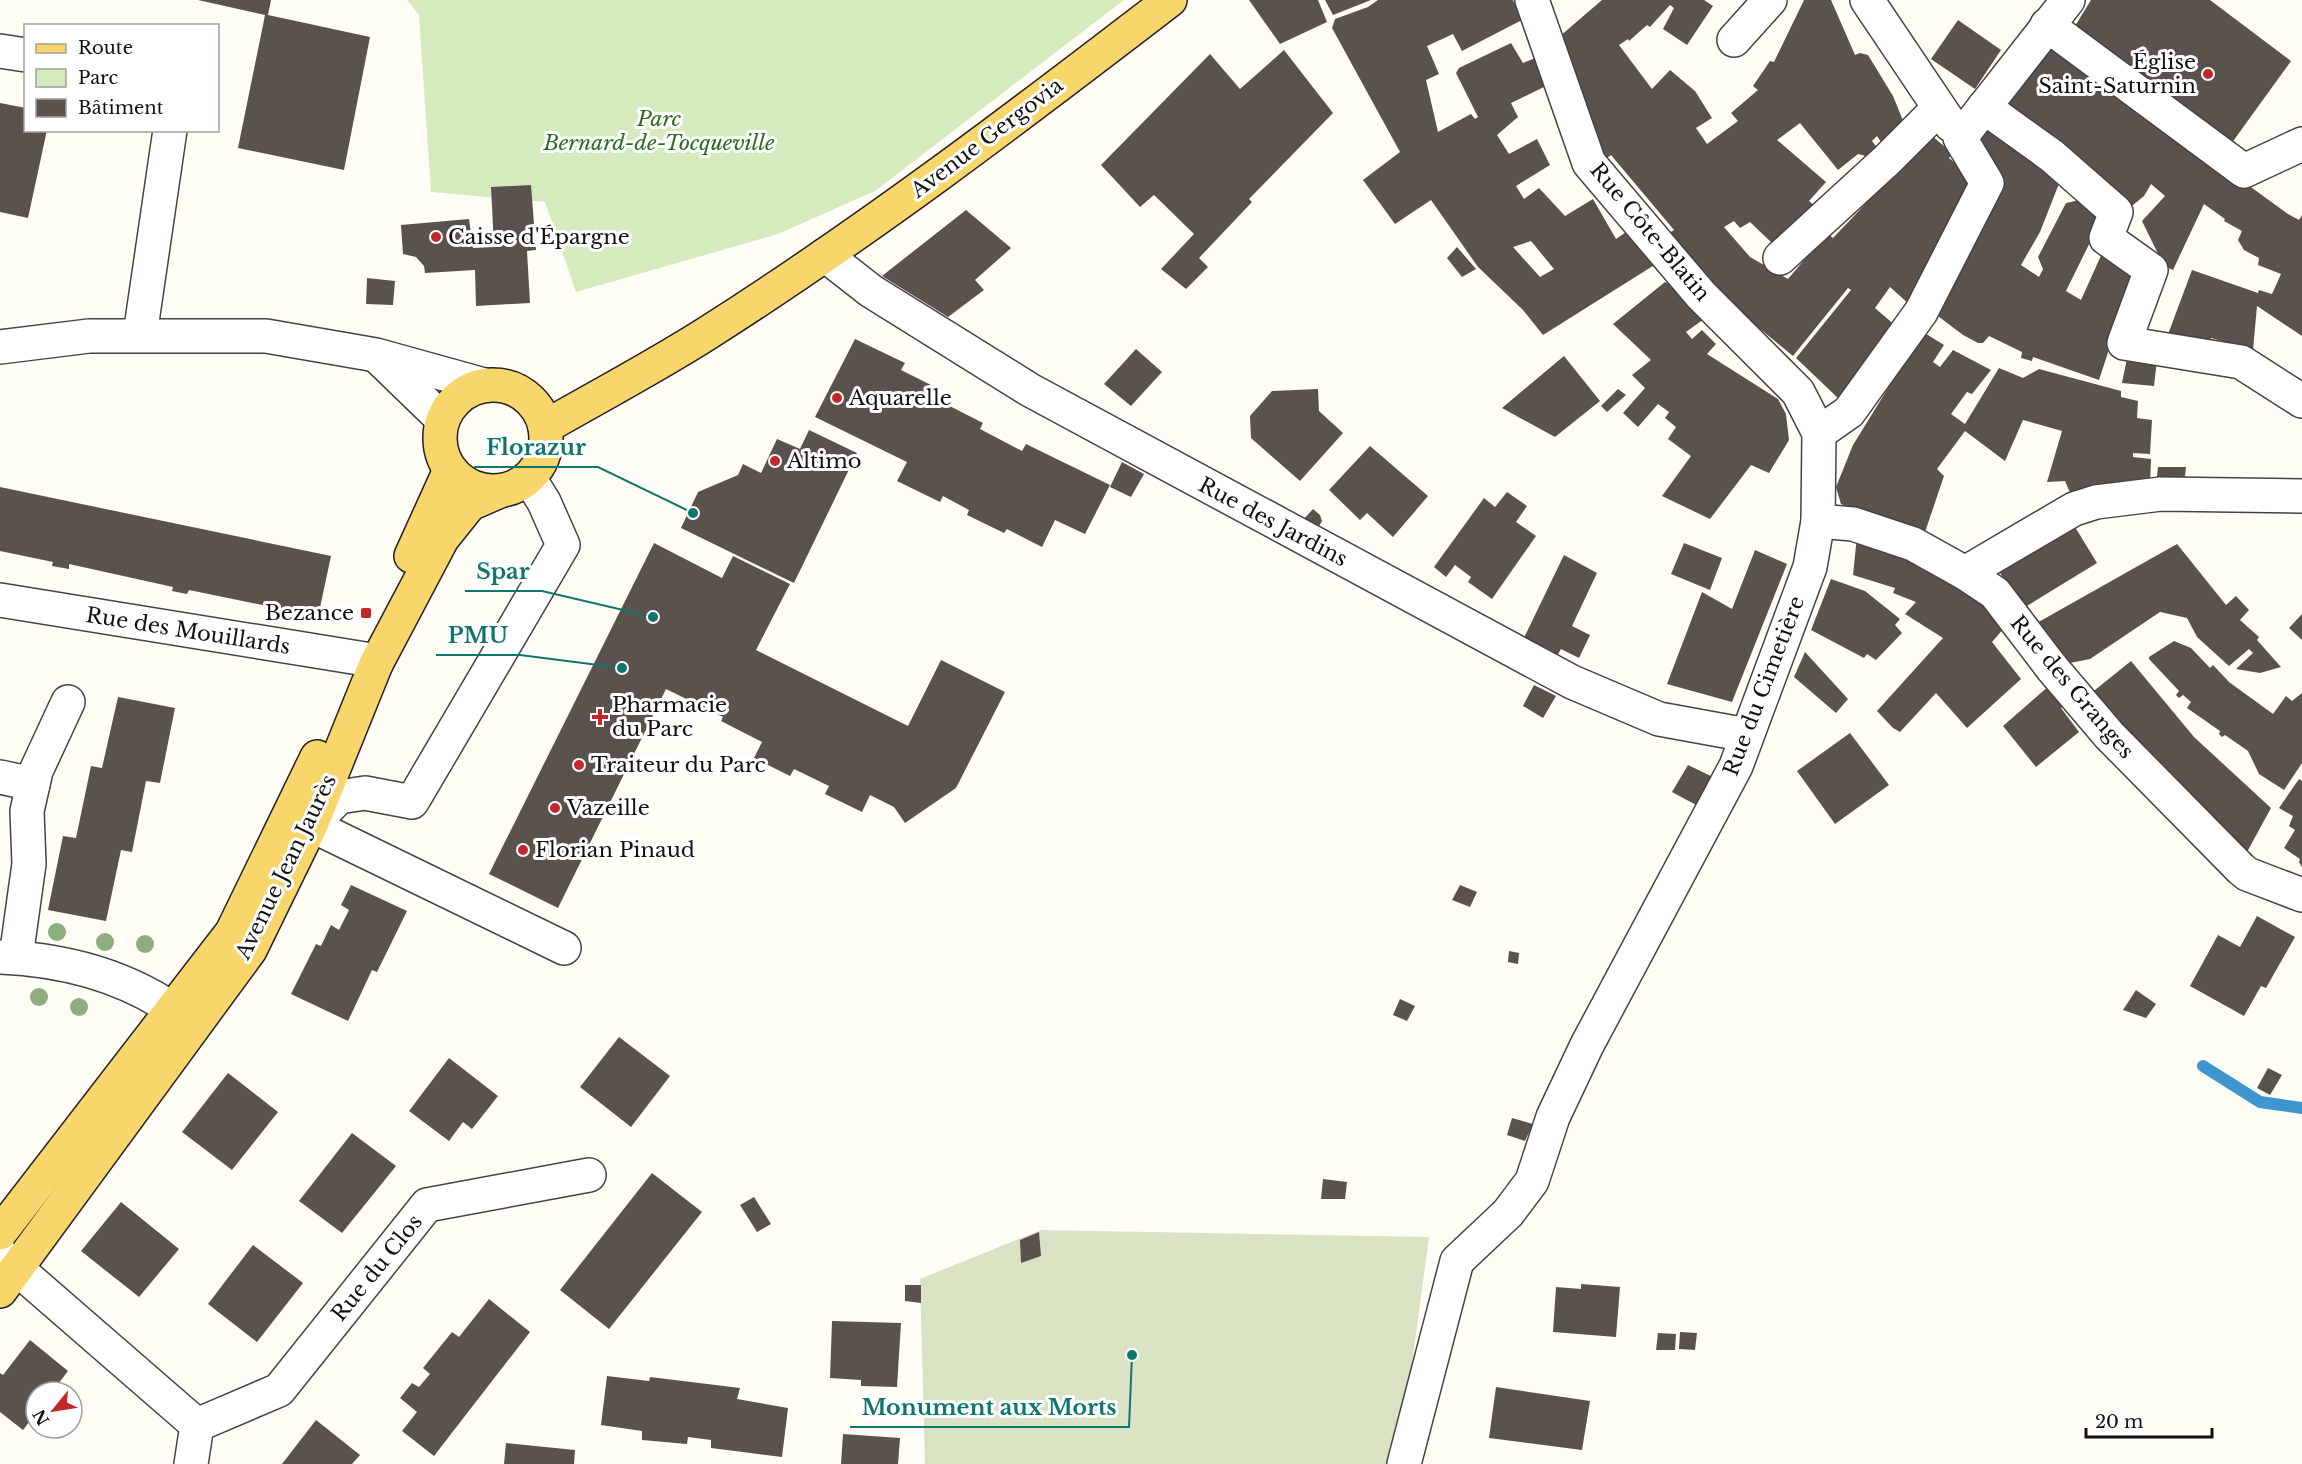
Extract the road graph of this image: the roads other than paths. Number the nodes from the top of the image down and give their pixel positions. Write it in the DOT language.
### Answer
graph roads {
  1 [pos="1170,0"];
  2 [pos="1532,0"];
  3 [pos="1770,0"];
  4 [pos="1867,0"];
  5 [pos="2068,0"];
  6 [pos="2047,25"];
  7 [pos="1734,40"];
  8 [pos="0,51"];
  9 [pos="24,55"];
  10 [pos="1984,107"];
  11 [pos="1939,108"];
  12 [pos="170,132"];
  13 [pos="1960,138"];
  14 [pos="2302,144"];
  15 [pos="1780,258"];
  16 [pos="813,264"];
  17 [pos="140,335"];
  18 [pos="0,347"];
  19 [pos="376,355"];
  20 [pos="484,385"];
  21 [pos="2302,401"];
  22 [pos="442,419"];
  23 [pos="545,427"];
  24 [pos="1819,434"];
  25 [pos="450,470"];
  26 [pos="529,478"];
  27 [pos="500,491"];
  28 [pos="2302,496"];
  29 [pos="1818,521"];
  30 [pos="1965,573"];
  31 [pos="0,600"];
  32 [pos="370,662"];
  33 [pos="68,702"];
  34 [pos="1747,735"];
  35 [pos="0,777"];
  36 [pos="33,784"];
  37 [pos="296,827"];
  38 [pos="2302,896"];
  39 [pos="564,948"];
  40 [pos="8,957"];
  41 [pos="184,1017"];
  42 [pos="589,1175"];
  43 [pos="0,1233"];
  44 [pos="6,1271"];
  45 [pos="197,1425"];
  46 [pos="191,1464"];
  47 [pos="1404,1464"];
  1 -- 16 [label="main road, Avenue Gergovia"];
  2 -- 24 [label="street, Rue Côte-Blatin"];
  3 -- 7 [label="street"];
  4 -- 11 [label="street"];
  5 -- 6 [label="street"];
  6 -- 10 [label="street"];
  6 -- 14 [label="street"];
  8 -- 9 [label="street"];
  10 -- 13 [label="street"];
  10 -- 21 [label="street"];
  11 -- 13 [label="street"];
  11 -- 15 [label="street"];
  12 -- 17 [label="street"];
  13 -- 24 [label="street"];
  16 -- 23 [label="main road, Avenue Gergovia"];
  16 -- 34 [label="street, Rue des Jardins"];
  17 -- 18 [label="street"];
  17 -- 19 [label="street"];
  19 -- 20 [label="street"];
  19 -- 22 [label="street"];
  20 -- 22 [label="main road"];
  20 -- 23 [label="main road"];
  22 -- 25 [label="main road"];
  23 -- 26 [label="main road"];
  24 -- 29 [label="street, Rue du Cimetière"];
  25 -- 27 [label="main road"];
  25 -- 32 [label="main road, Avenue Jean Jaurès"];
  26 -- 27 [label="main road"];
  26 -- 37 [label="street"];
  27 -- 32 [label="main road, Avenue Jean Jaurès"];
  28 -- 30 [label="street"];
  29 -- 30 [label="street, Rue des Granges"];
  29 -- 34 [label="street, Rue du Cimetière"];
  30 -- 38 [label="street, Rue des Granges"];
  31 -- 32 [label="street, Rue des Mouillards"];
  32 -- 37 [label="main road, Avenue Jean Jaurès"];
  33 -- 36 [label="street"];
  34 -- 47 [label="street, Rue du Cimetière"];
  35 -- 36 [label="street"];
  36 -- 40 [label="street"];
  37 -- 39 [label="street"];
  37 -- 41 [label="main road, Avenue Jean Jaurès"];
  40 -- 41 [label="street"];
  41 -- 43 [label="main road, Avenue Jean Jaurès"];
  41 -- 44 [label="main road, Avenue Jean Jaurès"];
  42 -- 45 [label="street, Rue du Clos"];
  44 -- 45 [label="street"];
  45 -- 46 [label="street"];
}
